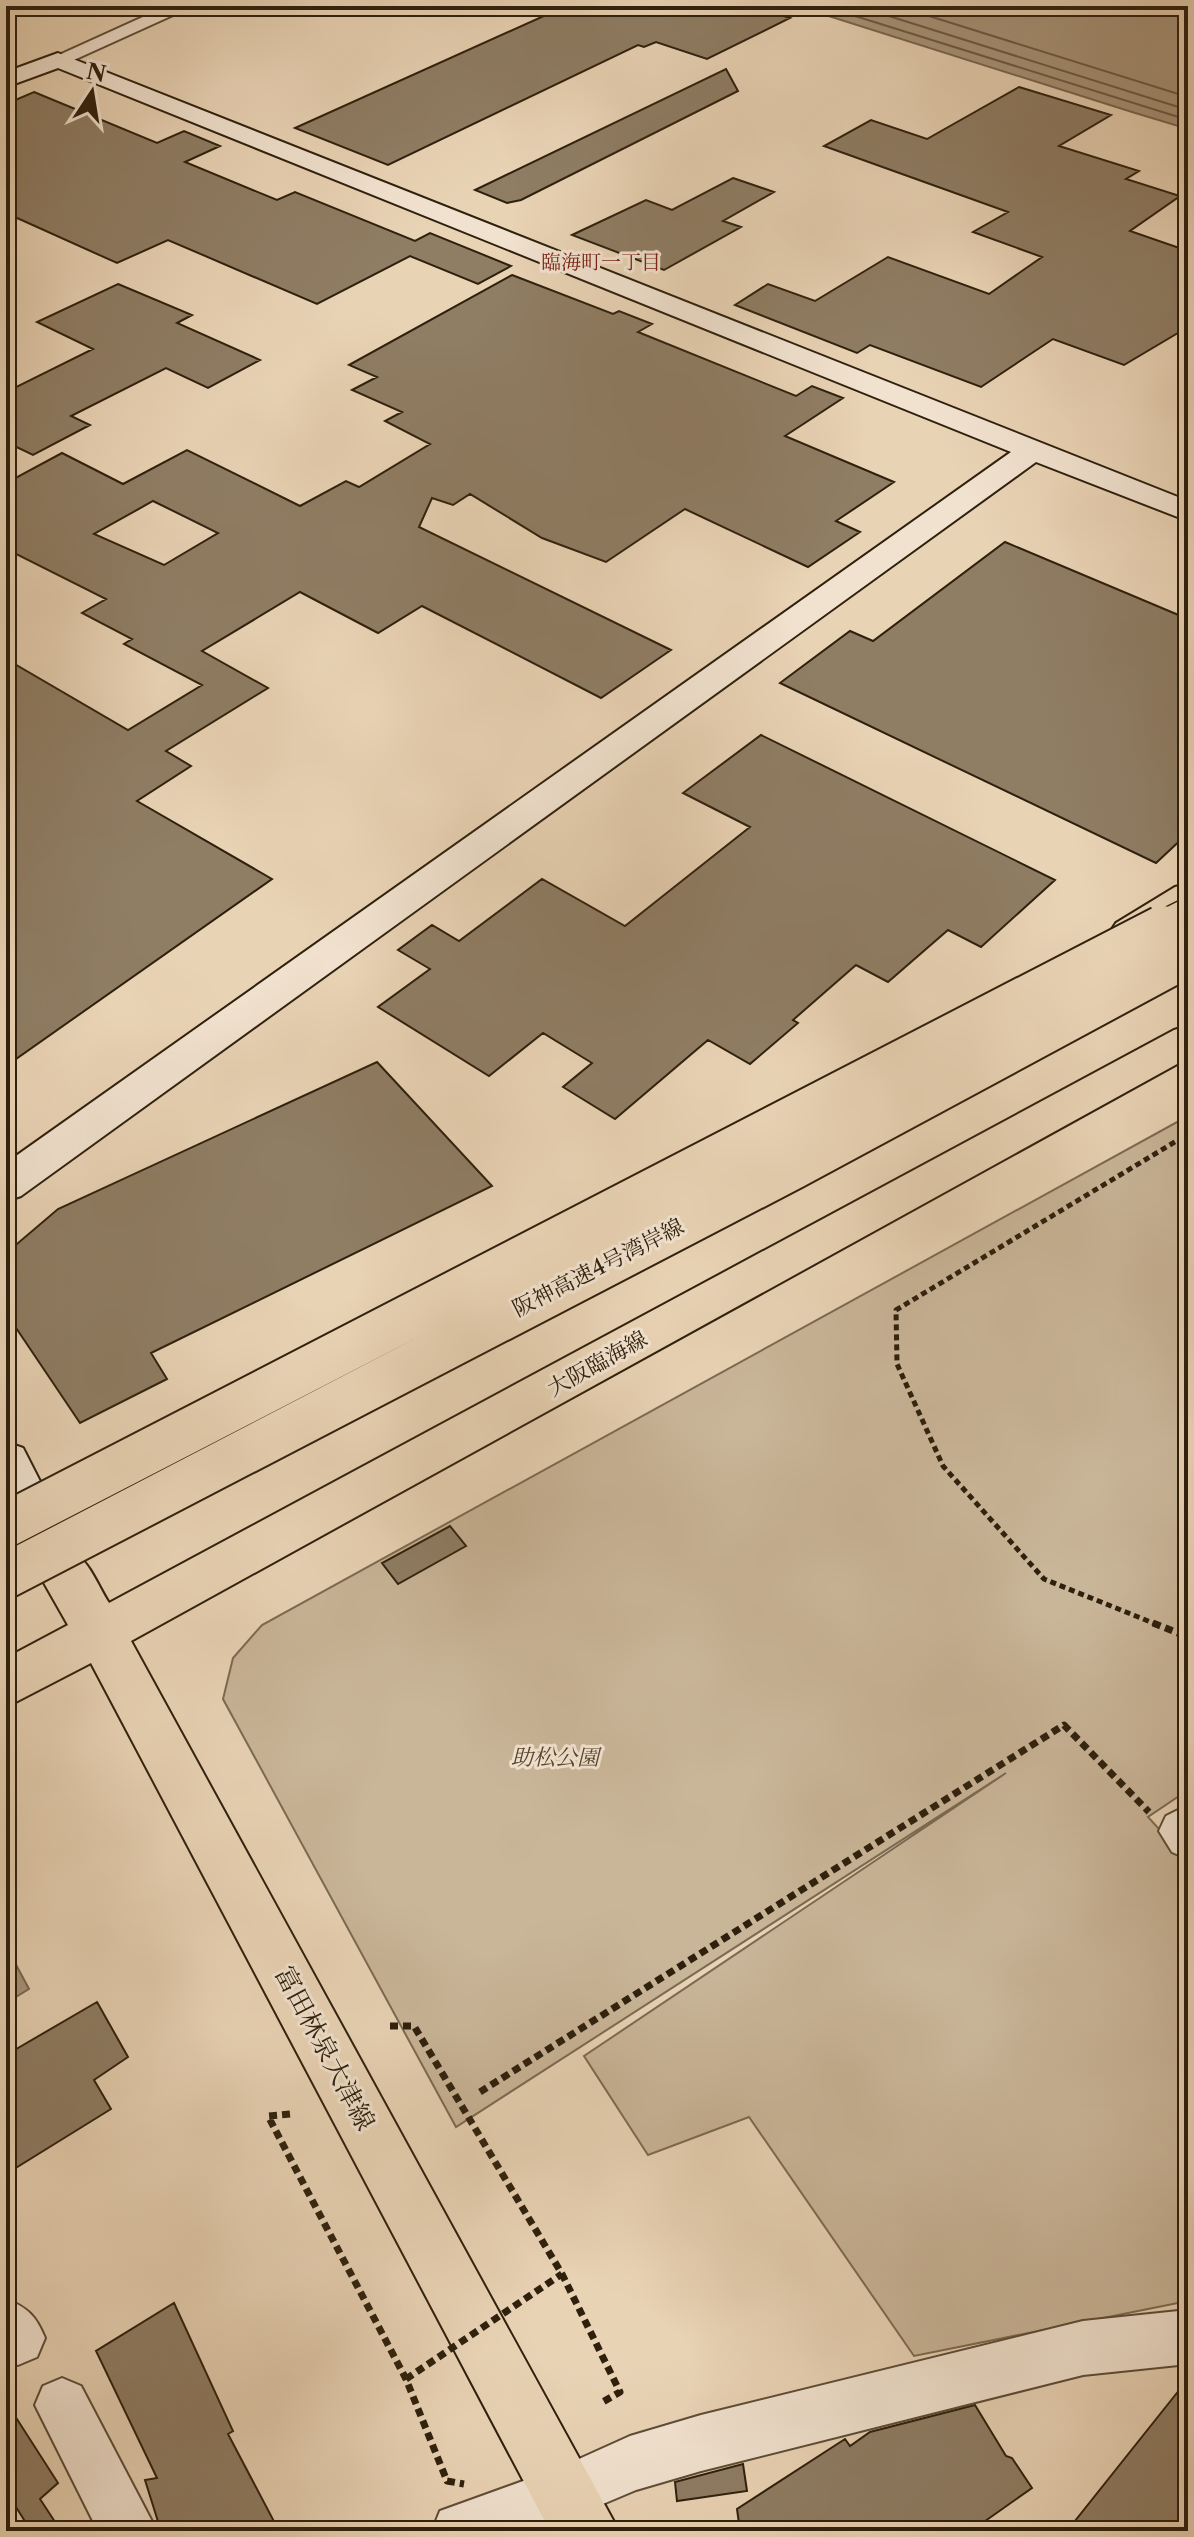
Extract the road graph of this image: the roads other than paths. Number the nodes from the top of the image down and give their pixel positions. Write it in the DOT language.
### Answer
graph roads {
  1 [pos="183,6"];
  2 [pos="58,60"];
  3 [pos="6,80"];
  4 [pos="1033,450"];
  5 [pos="1188,512"];
  6 [pos="1188,896"];
  7 [pos="1188,915"];
  8 [pos="1188,925"];
  9 [pos="1188,954"];
  10 [pos="1188,969"];
  11 [pos="984,1020"];
  12 [pos="1077,1030"];
  13 [pos="1188,1040"];
  14 [pos="793,1167"];
  15 [pos="6,1185"];
  16 [pos="6,1462"];
  17 [pos="6,1525"];
  18 [pos="33,1571"];
  19 [pos="6,1594"];
  20 [pos="101,1634"];
  21 [pos="6,1684"];
  22 [pos="1188,2337"];
  23 [pos="62,2405"];
  24 [pos="453,2506"];
  25 [pos="576,2512"];
  26 [pos="129,2531"];
  1 -- 2 [label="street"];
  2 -- 3 [label="street"];
  2 -- 4 [label="street"];
  4 -- 5 [label="street"];
  4 -- 15 [label="street"];
  6 -- 11 [label="main road, bridge"];
  7 -- 11 [label="main road, 阪神高速4号湾岸線, bridge"];
  8 -- 12 [label="main road"];
  9 -- 14 [label="main road, 阪神高速4号湾岸線, bridge"];
  10 -- 12 [label="main road"];
  10 -- 14 [label="main road, bridge"];
  11 -- 17 [label="main road, 阪神高速4号湾岸線, bridge"];
  12 -- 18 [label="main road"];
  13 -- 20 [label="main road, 大阪臨海線"];
  14 -- 18 [label="main road, 阪神高速4号湾岸線, bridge"];
  16 -- 18 [label="street"];
  18 -- 19 [label="main road"];
  18 -- 20 [label="main road, 富田林泉大津線"];
  20 -- 21 [label="main road, 大阪臨海線"];
  20 -- 25 [label="main road, 富田林泉大津線"];
  22 -- 25 [label="street"];
  23 -- 26 [label="street"];
  24 -- 25 [label="street"];
}
